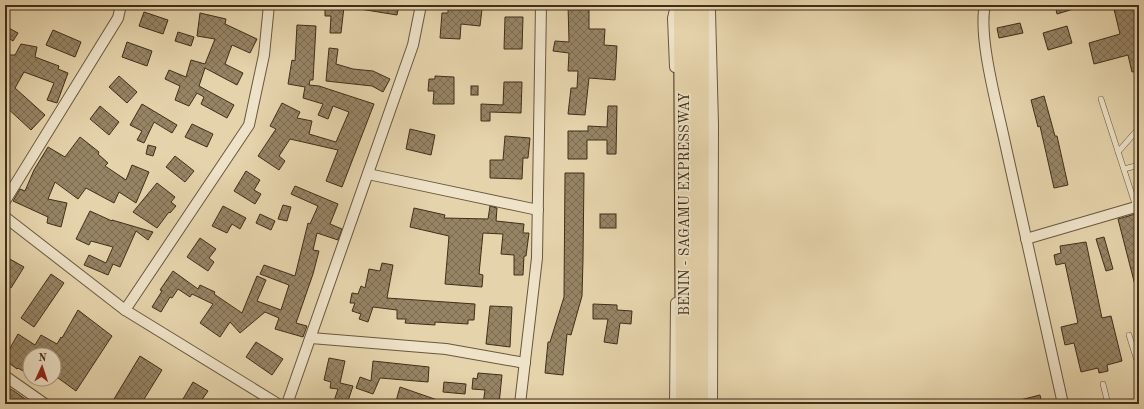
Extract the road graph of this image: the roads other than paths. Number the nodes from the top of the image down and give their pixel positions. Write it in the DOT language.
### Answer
graph roads {
  1 [pos="121,5"];
  2 [pos="269,5"];
  3 [pos="422,5"];
  4 [pos="541,5"];
  5 [pos="676,5"];
  6 [pos="683,5"];
  7 [pos="700,5"];
  8 [pos="708,5"];
  9 [pos="984,5"];
  10 [pos="1101,99"];
  11 [pos="1139,128"];
  12 [pos="1118,152"];
  13 [pos="1139,165"];
  14 [pos="1124,169"];
  15 [pos="368,174"];
  16 [pos="5,202"];
  17 [pos="1137,207"];
  18 [pos="538,210"];
  19 [pos="5,217"];
  20 [pos="1026,239"];
  21 [pos="125,310"];
  22 [pos="1129,335"];
  23 [pos="311,338"];
  24 [pos="525,363"];
  25 [pos="1139,367"];
  26 [pos="5,376"];
  27 [pos="1103,384"];
  28 [pos="46,404"];
  29 [pos="278,404"];
  30 [pos="286,404"];
  31 [pos="520,404"];
  32 [pos="675,404"];
  33 [pos="685,404"];
  34 [pos="698,404"];
  35 [pos="712,404"];
  36 [pos="1063,404"];
  37 [pos="1108,404"];
  38 [pos="1118,404"];
  39 [pos="1124,404"];
  1 -- 16 [label="street"];
  2 -- 21 [label="street"];
  3 -- 15 [label="street"];
  4 -- 18 [label="street"];
  5 -- 32 [label="street"];
  6 -- 33 [label="highway, BENIN - SAGAMU EXPRESSWAY"];
  7 -- 34 [label="highway"];
  8 -- 35 [label="street"];
  9 -- 20 [label="street"];
  10 -- 12 [label="lane"];
  11 -- 12 [label="lane"];
  12 -- 14 [label="lane"];
  13 -- 14 [label="lane"];
  14 -- 17 [label="lane"];
  15 -- 18 [label="street"];
  15 -- 23 [label="street"];
  17 -- 20 [label="street"];
  18 -- 24 [label="street"];
  19 -- 21 [label="street"];
  20 -- 36 [label="street"];
  21 -- 29 [label="street"];
  22 -- 25 [label="lane"];
  23 -- 24 [label="street"];
  23 -- 30 [label="street"];
  24 -- 31 [label="street"];
  26 -- 28 [label="street"];
  27 -- 37 [label="lane"];
  38 -- 39 [label="lane"];
}
